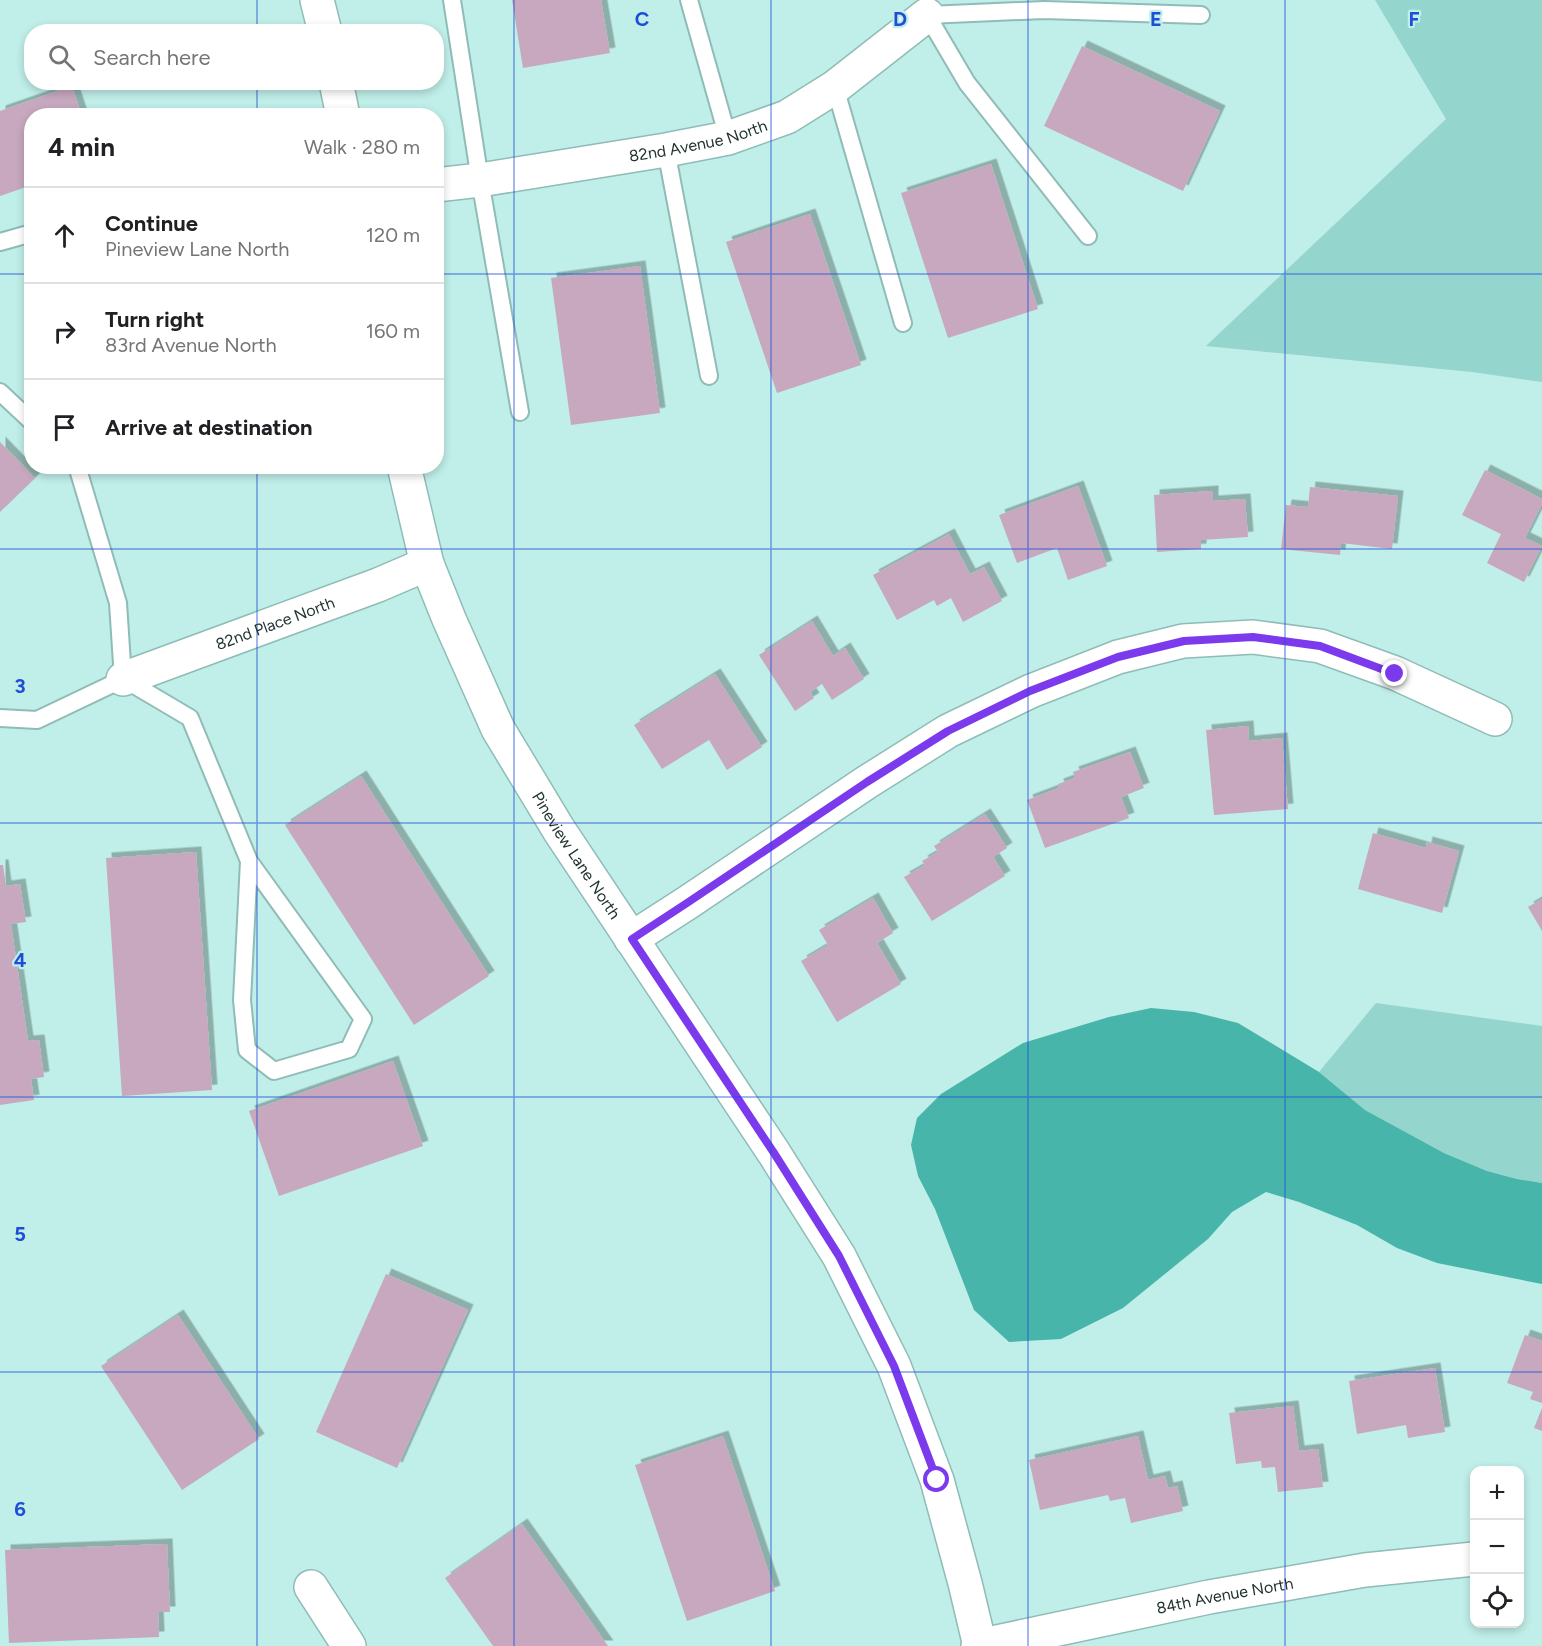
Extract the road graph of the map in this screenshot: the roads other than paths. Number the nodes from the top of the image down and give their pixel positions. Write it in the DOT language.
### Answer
graph roads {
  1 [pos="317,0"];
  2 [pos="452,0"];
  3 [pos="689,0"];
  4 [pos="928,5"];
  5 [pos="1201,15"];
  6 [pos="323,24"];
  7 [pos="835,87"];
  8 [pos="338,90"];
  9 [pos="341,108"];
  10 [pos="728,138"];
  11 [pos="666,150"];
  12 [pos="480,180"];
  13 [pos="444,184"];
  14 [pos="24,235"];
  15 [pos="1088,236"];
  16 [pos="0,242"];
  17 [pos="903,323"];
  18 [pos="709,376"];
  19 [pos="0,392"];
  20 [pos="520,412"];
  21 [pos="24,414"];
  22 [pos="79,474"];
  23 [pos="406,474"];
  24 [pos="427,564"];
  25 [pos="123,679"];
  26 [pos="0,718"];
  27 [pos="1496,719"];
  28 [pos="249,861"];
  29 [pos="632,939"];
  30 [pos="1470,1559"];
  31 [pos="311,1587"];
  32 [pos="349,1646"];
  33 [pos="979,1646"];
  1 -- 6 [label="street"];
  2 -- 12 [label="lane"];
  3 -- 10 [label="lane"];
  4 -- 5 [label="lane"];
  4 -- 7 [label="street, 82nd Avenue North"];
  4 -- 15 [label="lane"];
  7 -- 10 [label="street, 82nd Avenue North"];
  7 -- 17 [label="lane"];
  8 -- 9 [label="street"];
  10 -- 11 [label="street, 82nd Avenue North"];
  11 -- 12 [label="street, 82nd Avenue North"];
  11 -- 18 [label="lane"];
  12 -- 13 [label="street, 82nd Avenue North"];
  12 -- 20 [label="lane"];
  14 -- 16 [label="lane"];
  19 -- 21 [label="lane"];
  22 -- 25 [label="lane"];
  23 -- 24 [label="street, Pineview Lane North"];
  24 -- 25 [label="street, 82nd Place North"];
  24 -- 29 [label="street, Pineview Lane North"];
  25 -- 26 [label="lane"];
  25 -- 28 [label="lane"];
  27 -- 29 [label="street"];
  28 -- 28 [label="lane"];
  29 -- 33 [label="street, Pineview Lane North"];
  30 -- 33 [label="street, 84th Avenue North"];
  31 -- 32 [label="street"];
}
